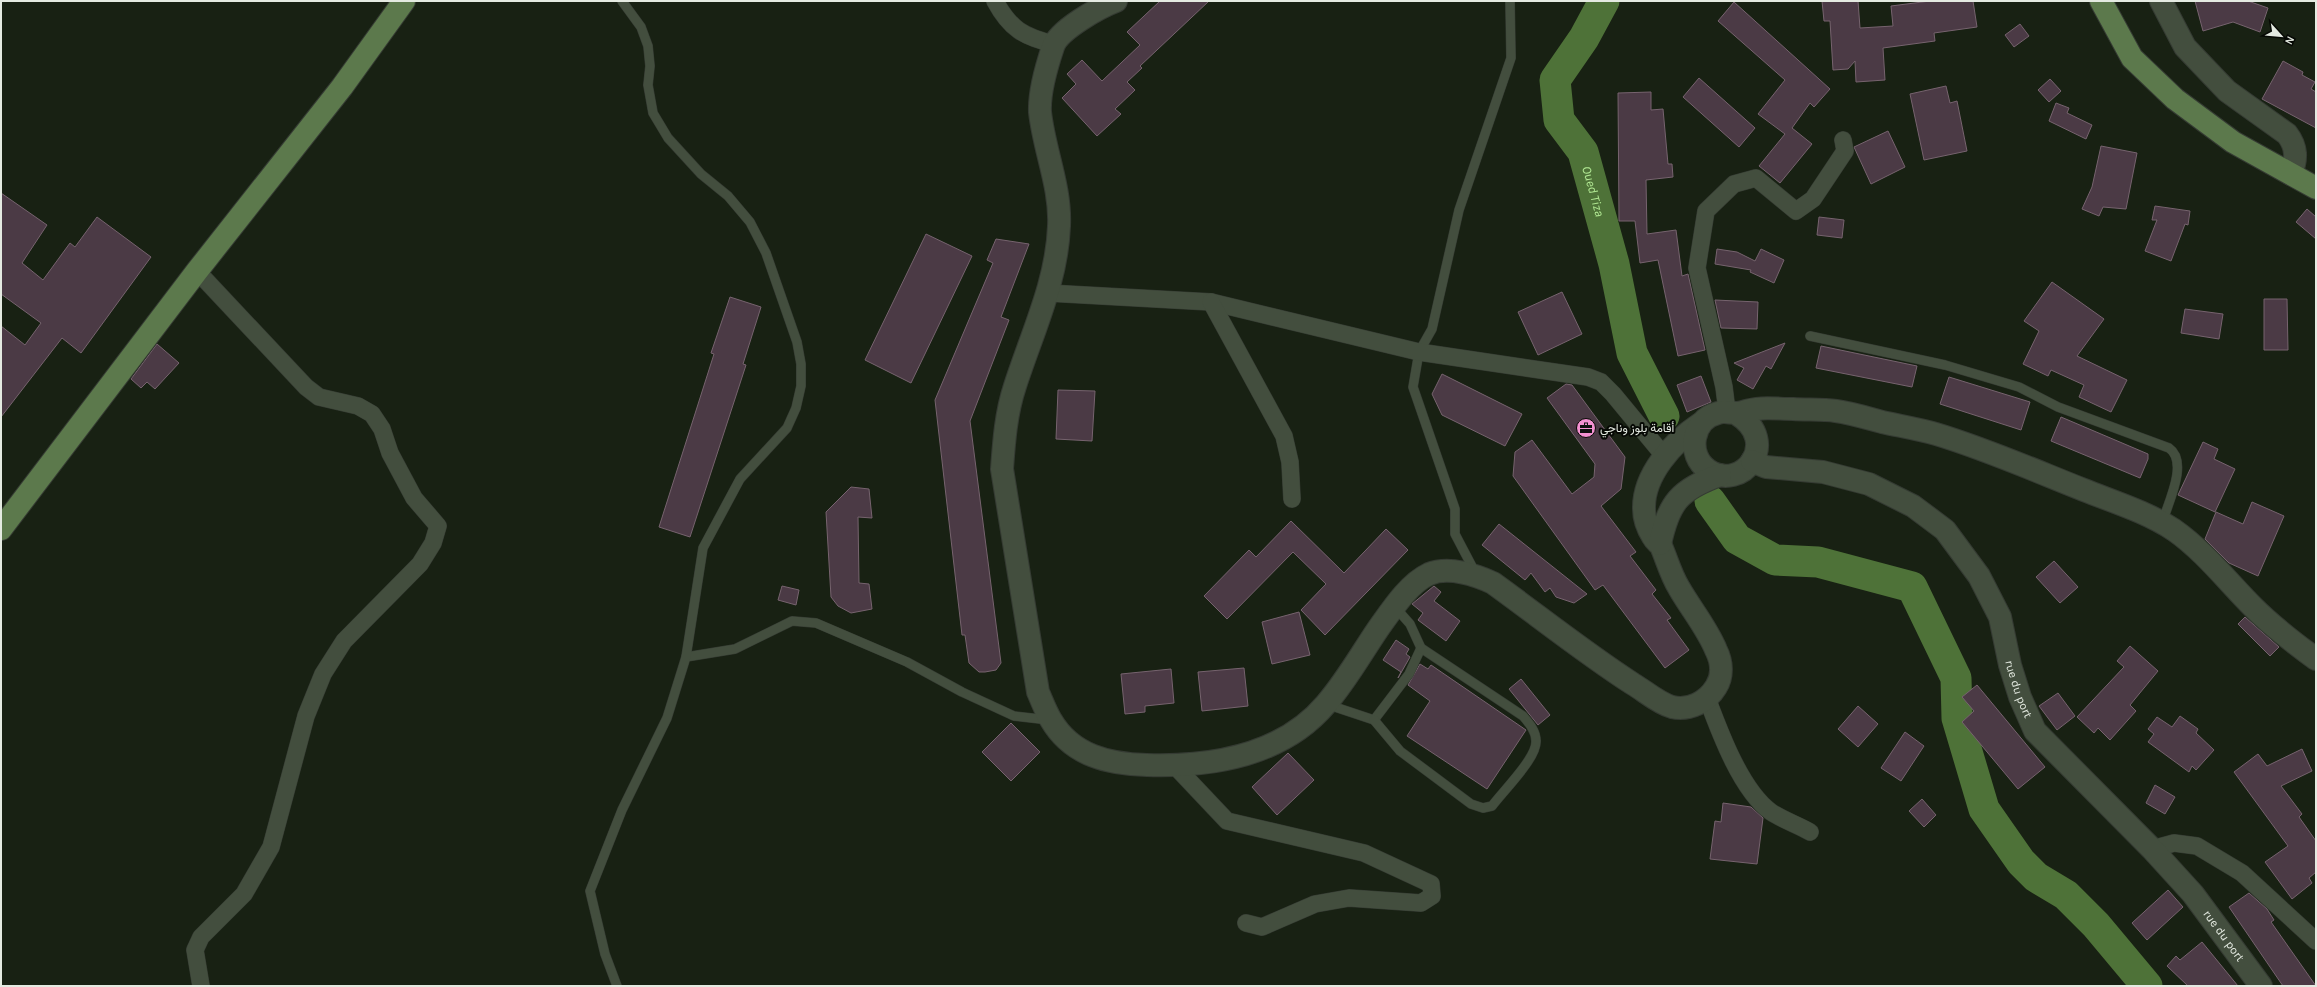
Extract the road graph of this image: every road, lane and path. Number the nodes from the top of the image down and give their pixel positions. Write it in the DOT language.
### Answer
graph roads {
  1 [pos="404,1"];
  2 [pos="622,1"];
  3 [pos="995,1"];
  4 [pos="1116,1"];
  5 [pos="1510,1"];
  6 [pos="2102,1"];
  7 [pos="2161,1"];
  8 [pos="1054,44"];
  9 [pos="1843,140"];
  10 [pos="2290,174"];
  11 [pos="2316,188"];
  12 [pos="198,271"];
  13 [pos="1048,293"];
  14 [pos="1211,302"];
  15 [pos="1810,336"];
  16 [pos="1419,352"];
  17 [pos="1785,409"];
  18 [pos="1732,412"];
  19 [pos="1700,424"];
  20 [pos="1755,452"];
  21 [pos="1665,457"];
  22 [pos="1720,475"];
  23 [pos="1292,499"];
  24 [pos="2162,523"];
  25 [pos="1,529"];
  26 [pos="1660,544"];
  27 [pos="1476,575"];
  28 [pos="1395,607"];
  29 [pos="1421,648"];
  30 [pos="686,657"];
  31 [pos="2316,659"];
  32 [pos="1707,698"];
  33 [pos="1326,704"];
  34 [pos="1051,720"];
  35 [pos="1374,720"];
  36 [pos="1175,766"];
  37 [pos="1810,832"];
  38 [pos="2152,849"];
  39 [pos="1246,923"];
  40 [pos="2316,941"];
  41 [pos="201,986"];
  42 [pos="617,986"];
  43 [pos="2261,986"];
  1 -- 12 [label="main road"];
  2 -- 30 [label="lane"];
  3 -- 8 [label="street"];
  4 -- 8 [label="main road"];
  5 -- 16 [label="lane"];
  6 -- 10 [label="main road"];
  7 -- 10 [label="main road"];
  8 -- 13 [label="main road"];
  9 -- 18 [label="street"];
  10 -- 11 [label="main road"];
  12 -- 25 [label="main road"];
  12 -- 41 [label="street"];
  13 -- 14 [label="street"];
  13 -- 34 [label="main road"];
  14 -- 16 [label="street"];
  14 -- 23 [label="street"];
  15 -- 24 [label="lane"];
  16 -- 21 [label="street"];
  16 -- 27 [label="lane"];
  17 -- 18 [label="main road"];
  17 -- 20 [label="main road"];
  17 -- 24 [label="main road"];
  18 -- 19 [label="main road"];
  18 -- 20 [label="main road"];
  19 -- 21 [label="main road"];
  19 -- 22 [label="main road"];
  20 -- 22 [label="main road"];
  20 -- 38 [label="main road, rue du port"];
  21 -- 26 [label="main road"];
  22 -- 26 [label="main road"];
  24 -- 31 [label="main road"];
  26 -- 32 [label="main road"];
  27 -- 28 [label="main road"];
  27 -- 32 [label="main road"];
  28 -- 29 [label="lane"];
  28 -- 33 [label="main road"];
  29 -- 35 [label="lane"];
  29 -- 35 [label="lane"];
  30 -- 34 [label="lane"];
  30 -- 42 [label="lane"];
  32 -- 37 [label="street"];
  33 -- 35 [label="lane"];
  33 -- 36 [label="main road"];
  34 -- 36 [label="main road"];
  36 -- 39 [label="street"];
  38 -- 40 [label="street"];
  38 -- 43 [label="main road, rue du port"];
}
